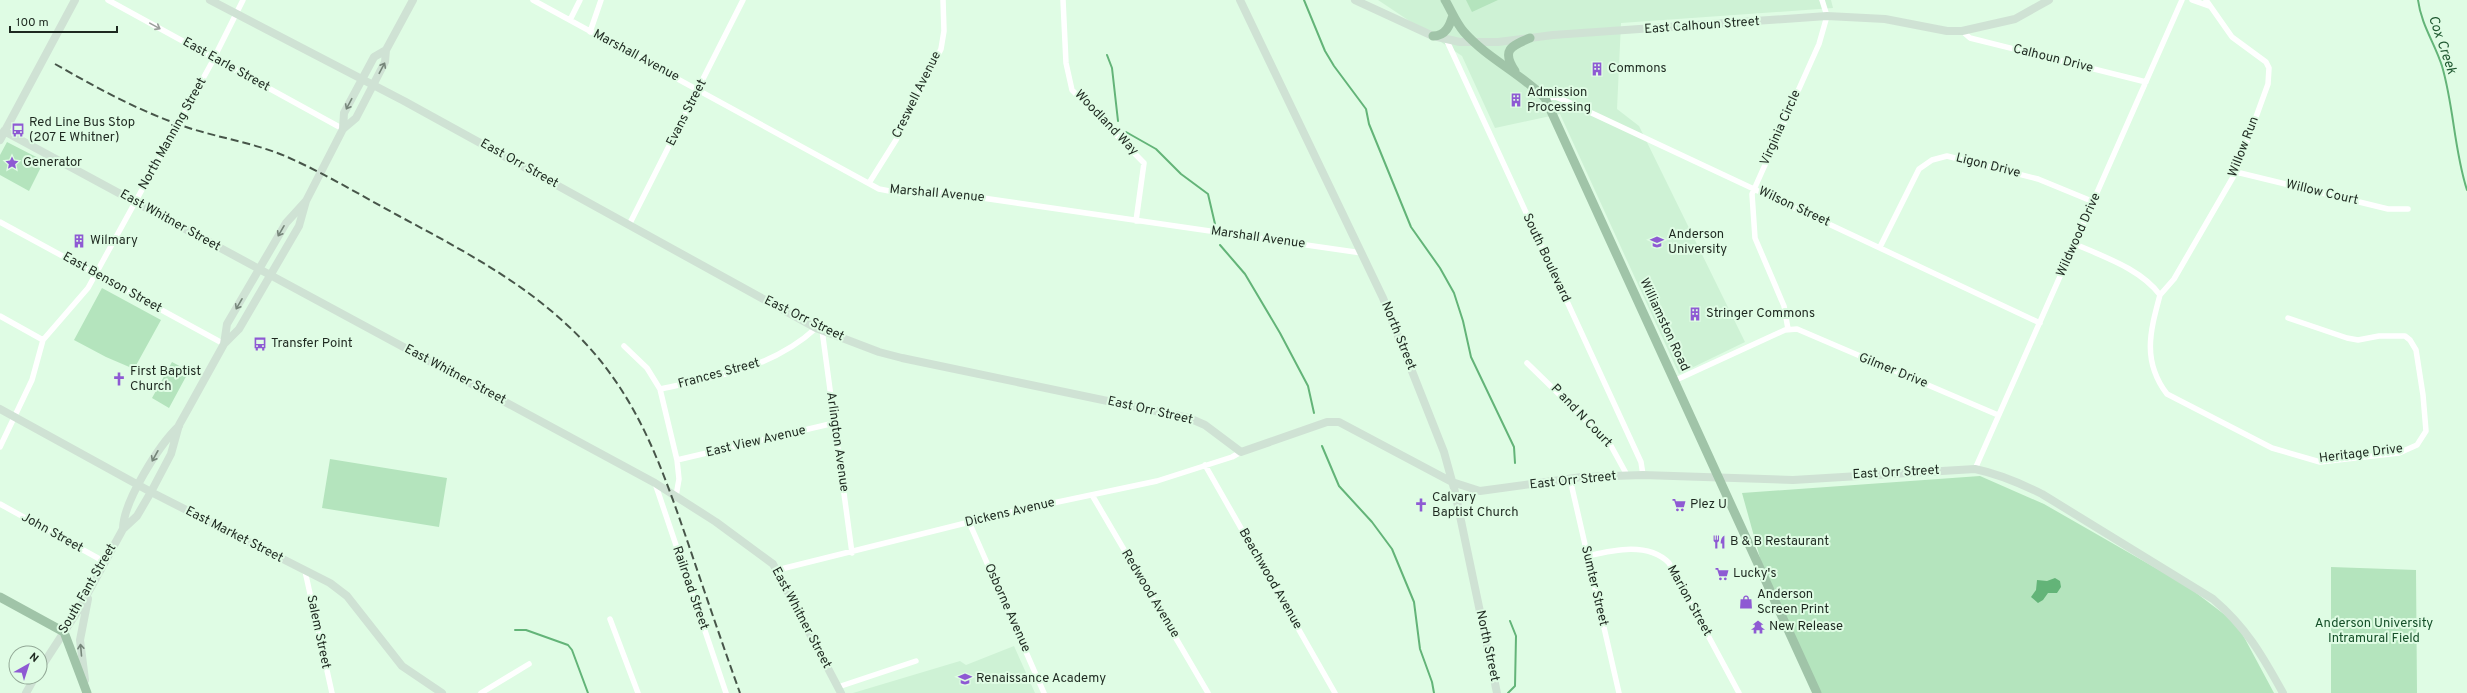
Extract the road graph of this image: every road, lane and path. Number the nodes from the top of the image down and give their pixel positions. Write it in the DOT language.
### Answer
graph roads {
  1 [pos="75,0"];
  2 [pos="108,0"];
  3 [pos="210,0"];
  4 [pos="243,0"];
  5 [pos="413,0"];
  6 [pos="533,0"];
  7 [pos="580,0"];
  8 [pos="601,0"];
  9 [pos="743,0"];
  10 [pos="943,0"];
  11 [pos="1063,0"];
  12 [pos="1240,0"];
  13 [pos="1355,0"];
  14 [pos="1445,0"];
  15 [pos="1822,0"];
  16 [pos="2049,0"];
  17 [pos="2182,0"];
  18 [pos="2192,0"];
  19 [pos="2206,0"];
  20 [pos="2209,6"];
  21 [pos="237,14"];
  22 [pos="1453,15"];
  23 [pos="1827,16"];
  24 [pos="570,20"];
  25 [pos="1962,31"];
  26 [pos="590,32"];
  27 [pos="1433,36"];
  28 [pos="1530,38"];
  29 [pos="1447,41"];
  30 [pos="1475,42"];
  31 [pos="386,50"];
  32 [pos="214,59"];
  33 [pos="1517,74"];
  34 [pos="362,80"];
  35 [pos="2146,82"];
  36 [pos="373,85"];
  37 [pos="698,89"];
  38 [pos="1545,98"];
  39 [pos="343,129"];
  40 [pos="2,130"];
  41 [pos="0,140"];
  42 [pos="2236,172"];
  43 [pos="869,183"];
  44 [pos="1754,188"];
  45 [pos="306,201"];
  46 [pos="2094,202"];
  47 [pos="135,203"];
  48 [pos="2408,209"];
  49 [pos="1136,221"];
  50 [pos="0,222"];
  51 [pos="629,225"];
  52 [pos="2075,244"];
  53 [pos="1880,247"];
  54 [pos="1362,253"];
  55 [pos="259,270"];
  56 [pos="96,274"];
  57 [pos="270,276"];
  58 [pos="2160,295"];
  59 [pos="0,316"];
  60 [pos="2288,318"];
  61 [pos="2040,322"];
  62 [pos="819,329"];
  63 [pos="1788,329"];
  64 [pos="44,340"];
  65 [pos="224,344"];
  66 [pos="624,346"];
  67 [pos="1527,363"];
  68 [pos="1676,380"];
  69 [pos="660,389"];
  70 [pos="0,409"];
  71 [pos="1998,415"];
  72 [pos="16,418"];
  73 [pos="834,423"];
  74 [pos="179,425"];
  75 [pos="0,447"];
  76 [pos="1241,452"];
  77 [pos="677,460"];
  78 [pos="1205,466"];
  79 [pos="1975,469"];
  80 [pos="1627,475"];
  81 [pos="1643,475"];
  82 [pos="1570,479"];
  83 [pos="1721,479"];
  84 [pos="1452,482"];
  85 [pos="655,483"];
  86 [pos="139,485"];
  87 [pos="151,492"];
  88 [pos="1092,495"];
  89 [pos="676,496"];
  90 [pos="0,504"];
  91 [pos="969,522"];
  92 [pos="123,529"];
  93 [pos="852,553"];
  94 [pos="1588,556"];
  95 [pos="105,562"];
  96 [pos="776,570"];
  97 [pos="305,571"];
  98 [pos="92,585"];
  99 [pos="0,597"];
  100 [pos="610,619"];
  101 [pos="64,632"];
  102 [pos="48,657"];
  103 [pos="916,661"];
  104 [pos="528,664"];
  105 [pos="840,690"];
  106 [pos="86,691"];
  107 [pos="332,693"];
  108 [pos="442,693"];
  109 [pos="481,693"];
  110 [pos="638,693"];
  111 [pos="726,693"];
  112 [pos="1044,693"];
  113 [pos="1208,693"];
  114 [pos="1335,693"];
  115 [pos="1497,693"];
  116 [pos="1619,693"];
  117 [pos="1739,693"];
  118 [pos="1817,693"];
  119 [pos="2283,693"];
  1 -- 40 [label="street"];
  2 -- 32 [label="street, East Earle Street, one-way"];
  3 -- 21 [label="street, East Orr Street"];
  4 -- 21 [label="street, North Manning Street"];
  5 -- 31 [label="street"];
  6 -- 24 [label="street, Marshall Avenue"];
  7 -- 24 [label="street"];
  8 -- 26 [label="street"];
  9 -- 37 [label="street, Evans Street"];
  10 -- 43 [label="street, Creswell Avenue"];
  11 -- 49 [label="street, Woodland Way"];
  12 -- 54 [label="street, North Street"];
  13 -- 27 [label="street, East Calhoun Street"];
  14 -- 22 [label="main road, Williamston Road"];
  15 -- 23 [label="street"];
  16 -- 25 [label="street, East Calhoun Street"];
  17 -- 35 [label="street, Wildwood Drive"];
  18 -- 20 [label="street"];
  19 -- 20 [label="street, Willow Run"];
  20 -- 42 [label="street, Willow Run"];
  21 -- 32 [label="street, North Manning Street"];
  21 -- 34 [label="street, East Orr Street"];
  22 -- 27 [label="main road"];
  22 -- 30 [label="main road, Williamston Road"];
  23 -- 25 [label="street, East Calhoun Street"];
  23 -- 28 [label="street, East Calhoun Street"];
  23 -- 44 [label="street, Virginia Circle"];
  24 -- 26 [label="street, Marshall Avenue"];
  25 -- 35 [label="street, Calhoun Drive"];
  26 -- 37 [label="street, Marshall Avenue"];
  27 -- 29 [label="street, East Calhoun Street"];
  28 -- 30 [label="street, East Calhoun Street"];
  28 -- 33 [label="main road"];
  29 -- 30 [label="street, East Calhoun Street"];
  29 -- 81 [label="street, South Boulevard"];
  30 -- 33 [label="main road, Williamston Road"];
  31 -- 34 [label="street"];
  36 -- 31 [label="street, one-way"];
  32 -- 39 [label="street, East Earle Street"];
  32 -- 47 [label="street, North Manning Street"];
  33 -- 38 [label="main road, Williamston Road"];
  34 -- 36 [label="street, East Orr Street"];
  34 -- 39 [label="street, one-way"];
  35 -- 46 [label="street, Wildwood Drive"];
  36 -- 39 [label="street"];
  36 -- 51 [label="street, East Orr Street"];
  37 -- 43 [label="street, Marshall Avenue"];
  37 -- 51 [label="street, Evans Street"];
  38 -- 44 [label="street, Wilson Street"];
  38 -- 68 [label="main road, Williamston Road"];
  39 -- 45 [label="street"];
  40 -- 41 [label="street"];
  40 -- 47 [label="street, East Whitner Street"];
  42 -- 48 [label="street, Willow Court"];
  42 -- 58 [label="street, Willow Run"];
  43 -- 49 [label="street, Marshall Avenue"];
  44 -- 53 [label="street, Wilson Street"];
  44 -- 63 [label="street, Virginia Circle"];
  45 -- 55 [label="street, South Fant Street, one-way"];
  45 -- 57 [label="street, South Fant Street"];
  46 -- 52 [label="street, Wildwood Drive"];
  46 -- 53 [label="street, Ligon Drive"];
  47 -- 55 [label="street, East Whitner Street"];
  47 -- 56 [label="street, North Manning Street"];
  49 -- 54 [label="street, Marshall Avenue"];
  50 -- 56 [label="street, East Benson Street"];
  51 -- 62 [label="street, East Orr Street"];
  52 -- 58 [label="street"];
  52 -- 61 [label="street, Wildwood Drive"];
  53 -- 61 [label="street, Wilson Street"];
  54 -- 84 [label="street, North Street"];
  55 -- 57 [label="street, East Whitner Street"];
  55 -- 65 [label="street, South Fant Street, one-way"];
  56 -- 64 [label="street, North Manning Street"];
  56 -- 65 [label="street, East Benson Street"];
  57 -- 65 [label="street, South Fant Street"];
  57 -- 85 [label="street, East Whitner Street"];
  58 -- 60 [label="street, Heritage Drive"];
  59 -- 64 [label="street"];
  61 -- 71 [label="street, Wildwood Drive"];
  62 -- 69 [label="street, Frances Street"];
  62 -- 73 [label="street, Arlington Avenue"];
  62 -- 76 [label="street, East Orr Street"];
  63 -- 68 [label="street"];
  63 -- 71 [label="street, Gilmer Drive"];
  64 -- 72 [label="street"];
  65 -- 74 [label="street, South Fant Street"];
  66 -- 69 [label="street, Frances Street"];
  67 -- 80 [label="street, P and N Court"];
  68 -- 83 [label="main road, Williamston Road"];
  69 -- 77 [label="street, Frances Street"];
  70 -- 72 [label="street, East Market Street"];
  71 -- 79 [label="street, Wildwood Drive"];
  72 -- 75 [label="street"];
  72 -- 86 [label="street, East Market Street"];
  73 -- 77 [label="street, East View Avenue"];
  73 -- 93 [label="street, Arlington Avenue"];
  74 -- 86 [label="street, South Fant Street, one-way"];
  74 -- 87 [label="street, South Fant Street"];
  76 -- 78 [label="street, Dickens Avenue"];
  76 -- 84 [label="street, East Orr Street"];
  77 -- 89 [label="street, Frances Street"];
  78 -- 88 [label="street, Dickens Avenue"];
  78 -- 114 [label="street, Beachwood Avenue"];
  79 -- 83 [label="street, East Orr Street"];
  79 -- 119 [label="street, East Orr Street"];
  80 -- 81 [label="street, East Orr Street"];
  80 -- 82 [label="street, East Orr Street"];
  81 -- 83 [label="street, East Orr Street"];
  82 -- 84 [label="street, East Orr Street"];
  82 -- 94 [label="street, Sumter Street"];
  83 -- 118 [label="main road, Williamston Road"];
  84 -- 115 [label="street, North Street"];
  85 -- 89 [label="street, East Whitner Street"];
  85 -- 111 [label="street, Railroad Street"];
  86 -- 87 [label="street, East Market Street"];
  86 -- 92 [label="street, South Fant Street"];
  87 -- 92 [label="street, South Fant Street"];
  87 -- 97 [label="street, East Market Street"];
  88 -- 91 [label="street, Dickens Avenue"];
  88 -- 113 [label="street, Redwood Avenue"];
  89 -- 96 [label="street, East Whitner Street"];
  90 -- 95 [label="street, John Street"];
  91 -- 93 [label="street, Dickens Avenue"];
  91 -- 112 [label="street, Osborne Avenue"];
  92 -- 95 [label="street, South Fant Street"];
  93 -- 96 [label="street, Dickens Avenue"];
  94 -- 116 [label="street, Sumter Street"];
  94 -- 117 [label="street, Marion Street"];
  95 -- 98 [label="street, South Fant Street"];
  96 -- 105 [label="street, East Whitner Street"];
  97 -- 107 [label="street, Salem Street"];
  97 -- 108 [label="street, East Market Street"];
  98 -- 101 [label="street, South Fant Street"];
  106 -- 98 [label="street, one-way"];
  99 -- 101 [label="main road"];
  100 -- 110 [label="street"];
  101 -- 102 [label="street, South Fant Street"];
  101 -- 106 [label="main road"];
  103 -- 105 [label="street"];
  104 -- 109 [label="street"];
}
